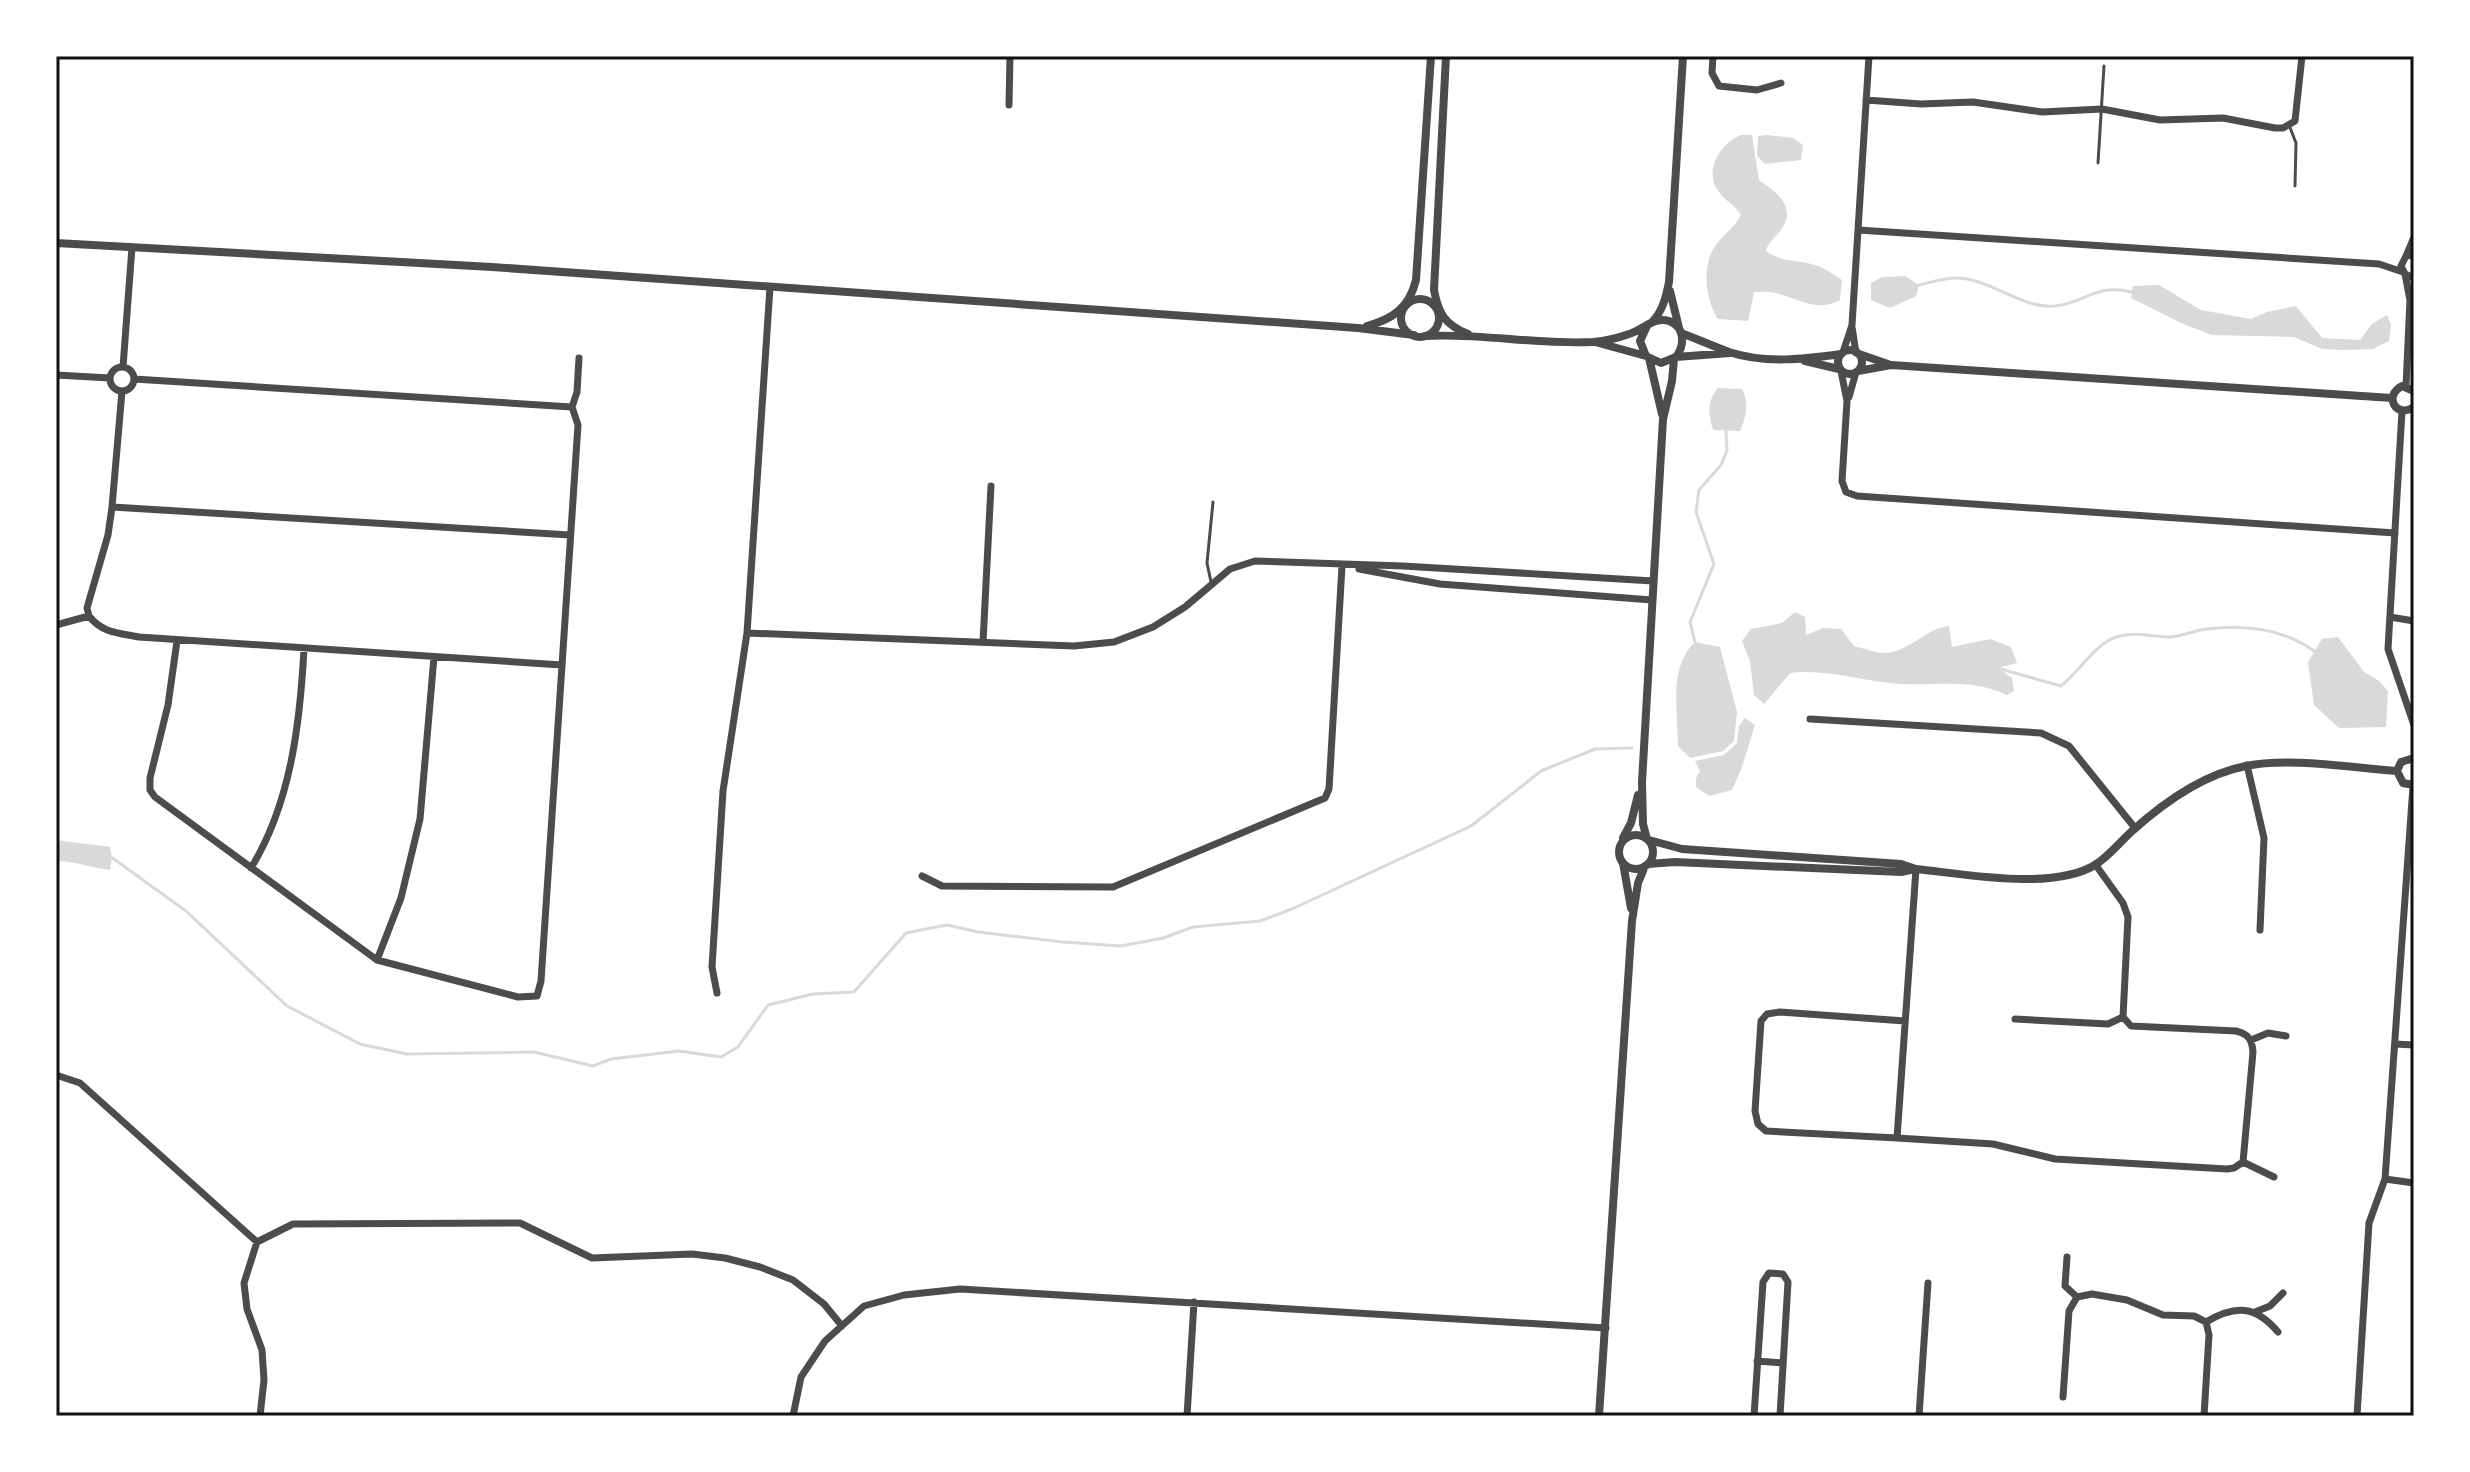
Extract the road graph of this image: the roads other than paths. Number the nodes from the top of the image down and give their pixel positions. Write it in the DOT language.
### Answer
graph roads {
  1 [pos="1010,56"];
  2 [pos="1431,56"];
  3 [pos="1446,56"];
  4 [pos="1683,56"];
  5 [pos="1713,56"];
  6 [pos="1869,56"];
  7 [pos="2302,56"];
  8 [pos="2104,66"];
  9 [pos="1781,83"];
  10 [pos="1866,100"];
  11 [pos="1009,105"];
  12 [pos="2102,109"];
  13 [pos="2289,125"];
  14 [pos="2098,163"];
  15 [pos="2295,186"];
  16 [pos="1858,230"];
  17 [pos="2414,237"];
  18 [pos="56,243"];
  19 [pos="132,247"];
  20 [pos="2408,257"];
  21 [pos="2379,264"];
  22 [pos="2404,273"];
  23 [pos="2414,278"];
  24 [pos="1669,282"];
  25 [pos="770,287"];
  26 [pos="2414,290"];
  27 [pos="2410,300"];
  28 [pos="1405,307"];
  29 [pos="1438,311"];
  30 [pos="1650,324"];
  31 [pos="1852,325"];
  32 [pos="1358,328"];
  33 [pos="1680,331"];
  34 [pos="1414,335"];
  35 [pos="1426,336"];
  36 [pos="1477,337"];
  37 [pos="1594,342"];
  38 [pos="1731,353"];
  39 [pos="1842,353"];
  40 [pos="1857,353"];
  41 [pos="1647,357"];
  42 [pos="579,358"];
  43 [pos="1675,358"];
  44 [pos="1802,360"];
  45 [pos="1891,365"];
  46 [pos="123,367"];
  47 [pos="1840,370"];
  48 [pos="1857,372"];
  49 [pos="56,375"];
  50 [pos="110,378"];
  51 [pos="134,379"];
  52 [pos="2410,389"];
  53 [pos="122,391"];
  54 [pos="2392,398"];
  55 [pos="1847,401"];
  56 [pos="572,407"];
  57 [pos="2414,407"];
  58 [pos="2402,411"];
  59 [pos="1663,419"];
  60 [pos="991,486"];
  61 [pos="1213,502"];
  62 [pos="112,507"];
  63 [pos="2395,533"];
  64 [pos="570,535"];
  65 [pos="1342,566"];
  66 [pos="1520,574"];
  67 [pos="1653,581"];
  68 [pos="1211,583"];
  69 [pos="1519,589"];
  70 [pos="1652,600"];
  71 [pos="89,616"];
  72 [pos="2390,617"];
  73 [pos="2414,621"];
  74 [pos="56,625"];
  75 [pos="747,633"];
  76 [pos="177,641"];
  77 [pos="983,642"];
  78 [pos="304,649"];
  79 [pos="434,657"];
  80 [pos="562,665"];
  81 [pos="1810,719"];
  82 [pos="2414,725"];
  83 [pos="2414,758"];
  84 [pos="2247,765"];
  85 [pos="2397,771"];
  86 [pos="1642,782"];
  87 [pos="2413,785"];
  88 [pos="2135,828"];
  89 [pos="1648,840"];
  90 [pos="1621,844"];
  91 [pos="1623,863"];
  92 [pos="2095,864"];
  93 [pos="1646,865"];
  94 [pos="251,868"];
  95 [pos="1916,869"];
  96 [pos="922,876"];
  97 [pos="1632,921"];
  98 [pos="2260,930"];
  99 [pos="377,960"];
  100 [pos="717,993"];
  101 [pos="2123,1017"];
  102 [pos="2015,1019"];
  103 [pos="1905,1021"];
  104 [pos="2286,1036"];
  105 [pos="2251,1040"];
  106 [pos="2395,1044"];
  107 [pos="2414,1045"];
  108 [pos="56,1075"];
  109 [pos="1897,1138"];
  110 [pos="2243,1162"];
  111 [pos="2274,1177"];
  112 [pos="2385,1179"];
  113 [pos="2414,1183"];
  114 [pos="257,1242"];
  115 [pos="2067,1257"];
  116 [pos="1928,1283"];
  117 [pos="2283,1293"];
  118 [pos="2077,1297"];
  119 [pos="1194,1302"];
  120 [pos="2255,1312"];
  121 [pos="2206,1322"];
  122 [pos="842,1326"];
  123 [pos="1606,1328"];
  124 [pos="2278,1332"];
  125 [pos="1757,1361"];
  126 [pos="1783,1363"];
  127 [pos="2063,1397"];
  128 [pos="260,1416"];
  129 [pos="793,1416"];
  130 [pos="1187,1416"];
  131 [pos="1599,1416"];
  132 [pos="1754,1416"];
  133 [pos="1780,1416"];
  134 [pos="1919,1416"];
  135 [pos="2204,1416"];
  136 [pos="2357,1416"];
  1 -- 11 [label="street"];
  2 -- 28 [label="street"];
  3 -- 29 [label="street"];
  4 -- 24 [label="street"];
  5 -- 9 [label="street"];
  6 -- 10 [label="street"];
  7 -- 13 [label="street"];
  8 -- 12 [label="lane"];
  10 -- 12 [label="street"];
  10 -- 16 [label="street"];
  12 -- 13 [label="street"];
  12 -- 14 [label="lane"];
  13 -- 15 [label="lane"];
  16 -- 21 [label="street"];
  16 -- 31 [label="street"];
  17 -- 20 [label="street"];
  18 -- 19 [label="street"];
  19 -- 25 [label="street"];
  19 -- 46 [label="street"];
  20 -- 21 [label="street"];
  20 -- 22 [label="street"];
  21 -- 22 [label="street"];
  22 -- 23 [label="street"];
  22 -- 27 [label="street"];
  24 -- 30 [label="street"];
  24 -- 33 [label="street"];
  25 -- 32 [label="street"];
  25 -- 75 [label="street"];
  26 -- 27 [label="street"];
  27 -- 52 [label="street"];
  28 -- 29 [label="street"];
  28 -- 32 [label="street"];
  28 -- 34 [label="street"];
  29 -- 35 [label="street"];
  29 -- 36 [label="street"];
  30 -- 33 [label="street"];
  30 -- 37 [label="street"];
  30 -- 41 [label="street"];
  31 -- 39 [label="street"];
  31 -- 40 [label="street"];
  32 -- 34 [label="street"];
  33 -- 38 [label="street"];
  33 -- 43 [label="street"];
  34 -- 35 [label="street"];
  35 -- 36 [label="street"];
  36 -- 37 [label="street"];
  37 -- 41 [label="street"];
  38 -- 43 [label="street"];
  38 -- 44 [label="street"];
  39 -- 40 [label="street"];
  39 -- 44 [label="street"];
  39 -- 47 [label="street"];
  40 -- 45 [label="street"];
  40 -- 48 [label="street"];
  41 -- 43 [label="street"];
  41 -- 59 [label="street"];
  42 -- 56 [label="street"];
  43 -- 59 [label="street"];
  44 -- 47 [label="street"];
  45 -- 48 [label="street"];
  45 -- 54 [label="street"];
  46 -- 50 [label="street"];
  46 -- 51 [label="street"];
  47 -- 48 [label="street"];
  47 -- 55 [label="street"];
  48 -- 55 [label="street"];
  49 -- 50 [label="street"];
  50 -- 53 [label="street"];
  51 -- 53 [label="street"];
  51 -- 56 [label="street"];
  52 -- 54 [label="street"];
  53 -- 62 [label="street"];
  54 -- 58 [label="street"];
  55 -- 63 [label="street"];
  56 -- 64 [label="street"];
  57 -- 58 [label="street"];
  58 -- 63 [label="street"];
  59 -- 67 [label="street"];
  60 -- 77 [label="street"];
  61 -- 68 [label="lane"];
  62 -- 64 [label="street"];
  62 -- 71 [label="street"];
  63 -- 72 [label="street"];
  64 -- 80 [label="street"];
  65 -- 66 [label="street"];
  65 -- 68 [label="street"];
  65 -- 69 [label="street"];
  65 -- 96 [label="street"];
  66 -- 67 [label="street"];
  66 -- 69 [label="street"];
  67 -- 70 [label="street"];
  68 -- 77 [label="street"];
  69 -- 70 [label="street"];
  70 -- 86 [label="street"];
  71 -- 74 [label="street"];
  71 -- 76 [label="street"];
  72 -- 73 [label="street"];
  72 -- 82 [label="street"];
  75 -- 77 [label="street"];
  75 -- 100 [label="street"];
  76 -- 78 [label="street"];
  76 -- 94 [label="street"];
  78 -- 79 [label="street"];
  78 -- 94 [label="street"];
  79 -- 80 [label="street"];
  79 -- 99 [label="street"];
  80 -- 99 [label="street"];
  81 -- 88 [label="street"];
  83 -- 85 [label="street"];
  84 -- 85 [label="street"];
  84 -- 88 [label="street"];
  84 -- 98 [label="street"];
  85 -- 87 [label="street"];
  86 -- 89 [label="street"];
  86 -- 90 [label="street"];
  87 -- 106 [label="street"];
  88 -- 92 [label="street"];
  89 -- 90 [label="street"];
  89 -- 93 [label="street"];
  89 -- 95 [label="street"];
  90 -- 91 [label="street"];
  91 -- 93 [label="street"];
  91 -- 97 [label="street"];
  92 -- 95 [label="street"];
  92 -- 101 [label="street"];
  93 -- 95 [label="street"];
  93 -- 97 [label="street"];
  94 -- 99 [label="street"];
  95 -- 103 [label="street"];
  97 -- 123 [label="street"];
  101 -- 102 [label="street"];
  101 -- 105 [label="street"];
  103 -- 109 [label="street"];
  103 -- 109 [label="street"];
  104 -- 105 [label="street"];
  105 -- 110 [label="street"];
  106 -- 107 [label="street"];
  106 -- 112 [label="street"];
  108 -- 114 [label="street"];
  109 -- 110 [label="street"];
  110 -- 111 [label="street"];
  112 -- 113 [label="street"];
  112 -- 136 [label="street"];
  114 -- 122 [label="street"];
  114 -- 128 [label="street"];
  115 -- 118 [label="street"];
  116 -- 134 [label="street"];
  117 -- 120 [label="street"];
  118 -- 121 [label="street"];
  118 -- 127 [label="street"];
  119 -- 122 [label="street"];
  119 -- 123 [label="street"];
  119 -- 130 [label="street"];
  120 -- 121 [label="street"];
  120 -- 124 [label="street"];
  121 -- 135 [label="street"];
  122 -- 129 [label="street"];
  123 -- 131 [label="street"];
  125 -- 126 [label="street"];
  125 -- 126 [label="street"];
  125 -- 132 [label="street"];
  126 -- 133 [label="street"];
}
